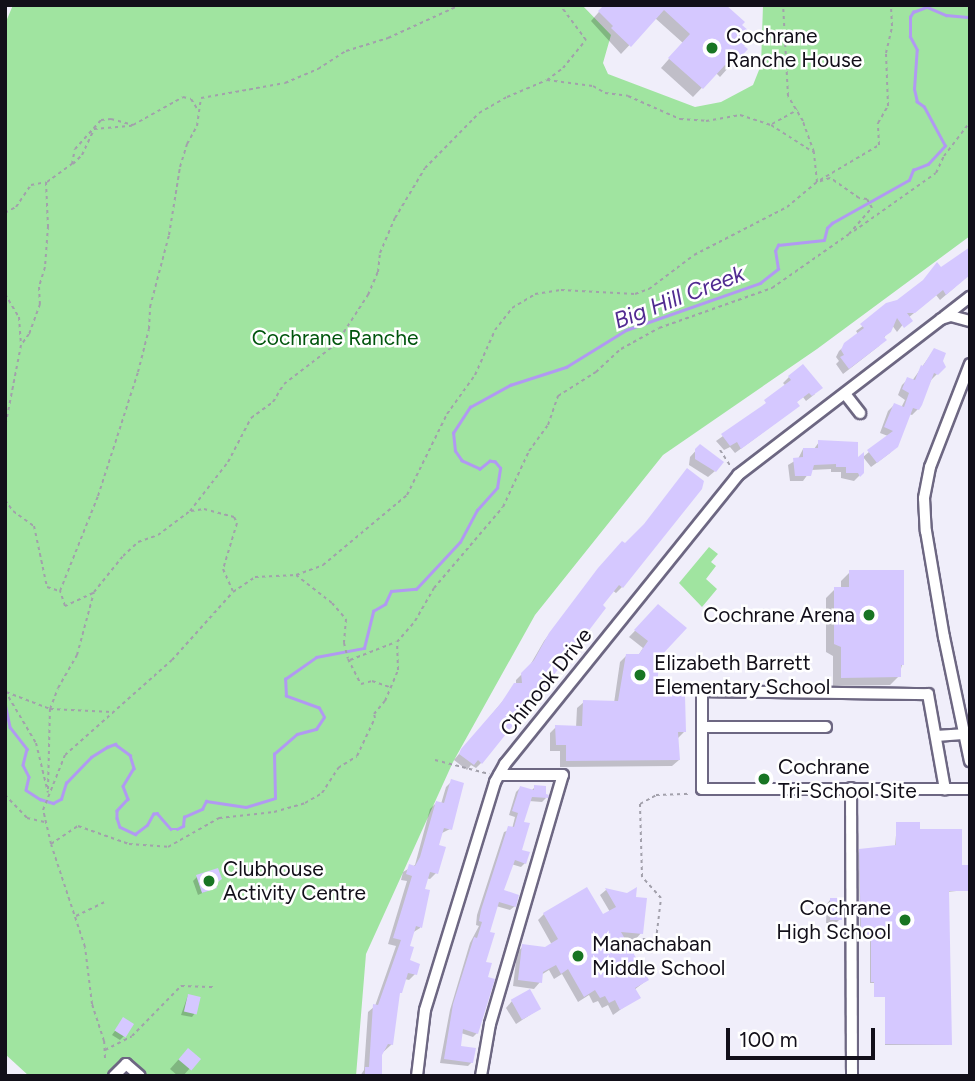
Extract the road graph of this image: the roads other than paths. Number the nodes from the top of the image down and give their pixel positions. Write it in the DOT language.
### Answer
graph roads {
  1 [pos="970,297"];
  2 [pos="944,317"];
  3 [pos="970,321"];
  4 [pos="970,364"];
  5 [pos="846,395"];
  6 [pos="860,413"];
  7 [pos="702,727"];
  8 [pos="826,727"];
  9 [pos="963,734"];
  10 [pos="936,736"];
  11 [pos="970,761"];
  12 [pos="494,774"];
  13 [pos="851,788"];
  14 [pos="945,789"];
  15 [pos="970,789"];
  16 [pos="114,1076"];
  17 [pos="140,1076"];
  18 [pos="417,1076"];
  19 [pos="481,1076"];
  20 [pos="852,1076"];
  1 -- 2 [label="street, Chinook Drive"];
  2 -- 3 [label="street"];
  2 -- 5 [label="street, Chinook Drive"];
  4 -- 9 [label="street"];
  5 -- 6 [label="street"];
  5 -- 12 [label="street, Chinook Drive"];
  7 -- 8 [label="street"];
  7 -- 10 [label="street"];
  7 -- 13 [label="street"];
  9 -- 10 [label="street"];
  9 -- 11 [label="street"];
  10 -- 14 [label="street"];
  12 -- 18 [label="street, Chinook Drive"];
  12 -- 19 [label="street"];
  13 -- 14 [label="street"];
  13 -- 20 [label="street"];
  14 -- 15 [label="street"];
  16 -- 17 [label="street"];
}
